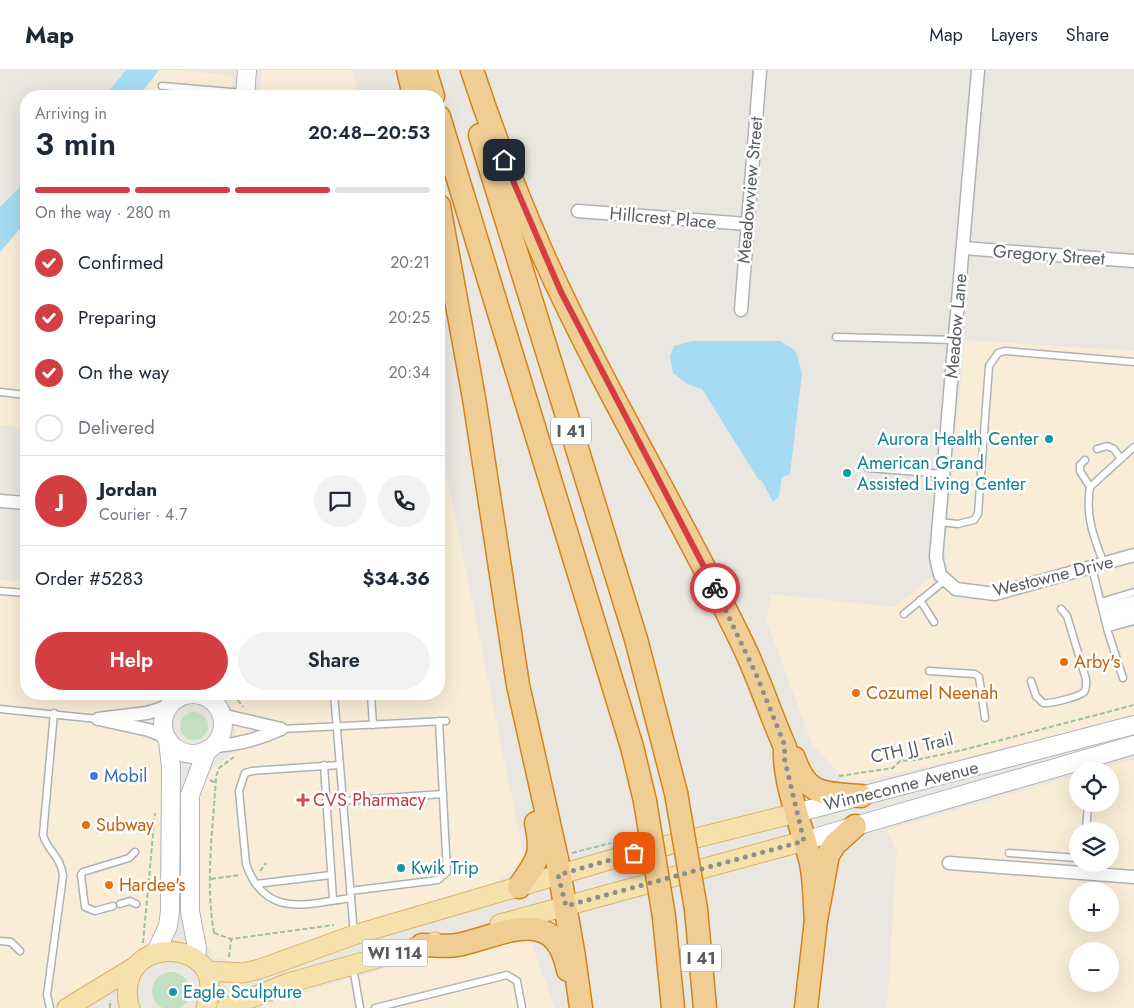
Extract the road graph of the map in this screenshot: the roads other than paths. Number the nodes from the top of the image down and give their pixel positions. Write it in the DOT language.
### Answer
graph roads {
  1 [pos="247,70"];
  2 [pos="408,70"];
  3 [pos="425,70"];
  4 [pos="461,70"];
  5 [pos="472,70"];
  6 [pos="760,70"];
  7 [pos="978,70"];
  8 [pos="162,86"];
  9 [pos="199,90"];
  10 [pos="245,90"];
  11 [pos="413,90"];
  12 [pos="431,90"];
  13 [pos="445,137"];
  14 [pos="578,211"];
  15 [pos="747,224"];
  16 [pos="445,239"];
  17 [pos="963,248"];
  18 [pos="1134,261"];
  19 [pos="741,310"];
  20 [pos="836,337"];
  21 [pos="956,340"];
  22 [pos="1134,362"];
  23 [pos="0,392"];
  24 [pos="20,394"];
  25 [pos="1134,448"];
  26 [pos="1097,449"];
  27 [pos="1121,459"];
  28 [pos="1085,460"];
  29 [pos="868,468"];
  30 [pos="943,474"];
  31 [pos="1090,487"];
  32 [pos="0,501"];
  33 [pos="20,503"];
  34 [pos="939,522"];
  35 [pos="1134,555"];
  36 [pos="1104,564"];
  37 [pos="1092,568"];
  38 [pos="944,581"];
  39 [pos="0,591"];
  40 [pos="1134,592"];
  41 [pos="20,593"];
  42 [pos="920,600"];
  43 [pos="1134,605"];
  44 [pos="1060,609"];
  45 [pos="904,614"];
  46 [pos="1105,615"];
  47 [pos="1134,615"];
  48 [pos="1134,621"];
  49 [pos="934,622"];
  50 [pos="930,671"];
  51 [pos="1123,678"];
  52 [pos="1031,681"];
  53 [pos="176,700"];
  54 [pos="334,700"];
  55 [pos="371,700"];
  56 [pos="169,706"];
  57 [pos="220,706"];
  58 [pos="0,709"];
  59 [pos="54,714"];
  60 [pos="985,718"];
  61 [pos="98,719"];
  62 [pos="439,721"];
  63 [pos="446,721"];
  64 [pos="525,721"];
  65 [pos="373,725"];
  66 [pos="1134,725"];
  67 [pos="336,727"];
  68 [pos="281,729"];
  69 [pos="167,739"];
  70 [pos="1134,745"];
  71 [pos="785,746"];
  72 [pos="210,748"];
  73 [pos="339,764"];
  74 [pos="324,766"];
  75 [pos="443,794"];
  76 [pos="861,796"];
  77 [pos="342,801"];
  78 [pos="796,813"];
  79 [pos="855,826"];
  80 [pos="804,841"];
  81 [pos="135,852"];
  82 [pos="1008,853"];
  83 [pos="1069,857"];
  84 [pos="949,863"];
  85 [pos="331,875"];
  86 [pos="558,875"];
  87 [pos="1134,877"];
  88 [pos="256,884"];
  89 [pos="519,887"];
  90 [pos="351,895"];
  91 [pos="333,900"];
  92 [pos="136,904"];
  93 [pos="566,906"];
  94 [pos="816,920"];
  95 [pos="348,930"];
  96 [pos="0,941"];
  97 [pos="422,945"];
  98 [pos="148,949"];
  99 [pos="20,951"];
  100 [pos="136,966"];
  101 [pos="201,966"];
  102 [pos="352,966"];
  103 [pos="580,1006"];
  104 [pos="50,1008"];
  105 [pos="67,1008"];
  106 [pos="130,1008"];
  107 [pos="206,1008"];
  108 [pos="226,1008"];
  109 [pos="360,1008"];
  110 [pos="375,1008"];
  111 [pos="522,1008"];
  112 [pos="673,1008"];
  113 [pos="705,1008"];
  114 [pos="806,1008"];
  1 -- 10 [label="main road"];
  2 -- 11 [label="highway"];
  3 -- 12 [label="highway"];
  4 -- 113 [label="highway, I 41, bridge"];
  5 -- 71 [label="highway"];
  6 -- 15 [label="street, Meadowview Street"];
  7 -- 17 [label="street, Meadow Lane"];
  8 -- 9 [label="lane"];
  13 -- 112 [label="highway, I 41, bridge"];
  14 -- 15 [label="street, Hillcrest Place"];
  15 -- 19 [label="street, Meadowview Street"];
  16 -- 64 [label="highway"];
  17 -- 18 [label="street, Gregory Street"];
  17 -- 21 [label="street, Meadow Lane"];
  20 -- 21 [label="lane"];
  21 -- 30 [label="street, Meadow Lane"];
  22 -- 34 [label="lane"];
  23 -- 24 [label="lane"];
  25 -- 27 [label="lane"];
  26 -- 27 [label="lane"];
  27 -- 31 [label="lane"];
  28 -- 31 [label="lane"];
  29 -- 30 [label="lane"];
  30 -- 34 [label="street, Meadow Lane"];
  31 -- 36 [label="lane"];
  32 -- 33 [label="street"];
  34 -- 38 [label="street, Meadow Lane"];
  35 -- 36 [label="street, Westowne Drive"];
  36 -- 37 [label="street, Westowne Drive"];
  37 -- 38 [label="street, Westowne Drive"];
  37 -- 46 [label="lane"];
  38 -- 42 [label="lane"];
  39 -- 41 [label="lane"];
  40 -- 46 [label="lane"];
  42 -- 45 [label="lane"];
  42 -- 49 [label="lane"];
  43 -- 46 [label="lane"];
  43 -- 46 [label="lane"];
  44 -- 52 [label="lane"];
  46 -- 47 [label="lane"];
  46 -- 48 [label="lane"];
  46 -- 51 [label="lane"];
  50 -- 60 [label="lane"];
  53 -- 56 [label="main road"];
  54 -- 67 [label="lane"];
  55 -- 65 [label="lane"];
  56 -- 61 [label="street"];
  56 -- 69 [label="main road"];
  57 -- 68 [label="street"];
  57 -- 72 [label="main road"];
  58 -- 59 [label="lane"];
  59 -- 61 [label="lane"];
  59 -- 104 [label="lane"];
  61 -- 69 [label="street"];
  62 -- 63 [label="lane"];
  62 -- 65 [label="lane"];
  62 -- 75 [label="lane"];
  64 -- 86 [label="highway"];
  64 -- 89 [label="highway"];
  65 -- 67 [label="lane"];
  66 -- 76 [label="main road, Winneconne Avenue"];
  67 -- 68 [label="lane"];
  67 -- 73 [label="lane"];
  68 -- 72 [label="street"];
  69 -- 72 [label="main road"];
  69 -- 98 [label="main road"];
  70 -- 79 [label="main road, Winneconne Avenue"];
  71 -- 76 [label="highway"];
  71 -- 78 [label="highway"];
  72 -- 101 [label="main road"];
  73 -- 74 [label="lane"];
  73 -- 77 [label="lane"];
  74 -- 85 [label="lane"];
  74 -- 88 [label="lane"];
  75 -- 77 [label="lane"];
  75 -- 90 [label="lane"];
  76 -- 78 [label="main road, Winneconne Avenue"];
  77 -- 90 [label="lane"];
  78 -- 80 [label="highway"];
  78 -- 86 [label="main road, Winneconne Avenue / WI 114"];
  79 -- 80 [label="main road, Winneconne Avenue"];
  79 -- 94 [label="highway"];
  80 -- 93 [label="main road, Winneconne Avenue / WI 114"];
  80 -- 94 [label="highway"];
  81 -- 92 [label="lane"];
  82 -- 83 [label="lane"];
  84 -- 87 [label="street"];
  85 -- 88 [label="lane"];
  85 -- 91 [label="lane"];
  86 -- 89 [label="main road, Winneconne Avenue / WI 114"];
  86 -- 93 [label="highway"];
  88 -- 91 [label="lane"];
  89 -- 95 [label="main road, Winneconne Avenue / WI 114"];
  90 -- 91 [label="lane"];
  90 -- 95 [label="lane"];
  93 -- 97 [label="main road, Winneconne Avenue / WI 114"];
  93 -- 103 [label="highway"];
  94 -- 114 [label="highway"];
  95 -- 101 [label="main road, Winneconne Avenue / WI 114"];
  96 -- 99 [label="lane"];
  97 -- 102 [label="main road, Winneconne Avenue / WI 114"];
  97 -- 103 [label="highway"];
  98 -- 100 [label="main road"];
  98 -- 101 [label="main road, Winneconne Avenue"];
  100 -- 105 [label="main road"];
  100 -- 106 [label="main road"];
  101 -- 107 [label="main road"];
  102 -- 108 [label="main road, Winneconne Avenue / WI 114"];
  102 -- 109 [label="lane"];
  110 -- 111 [label="lane"];
}
